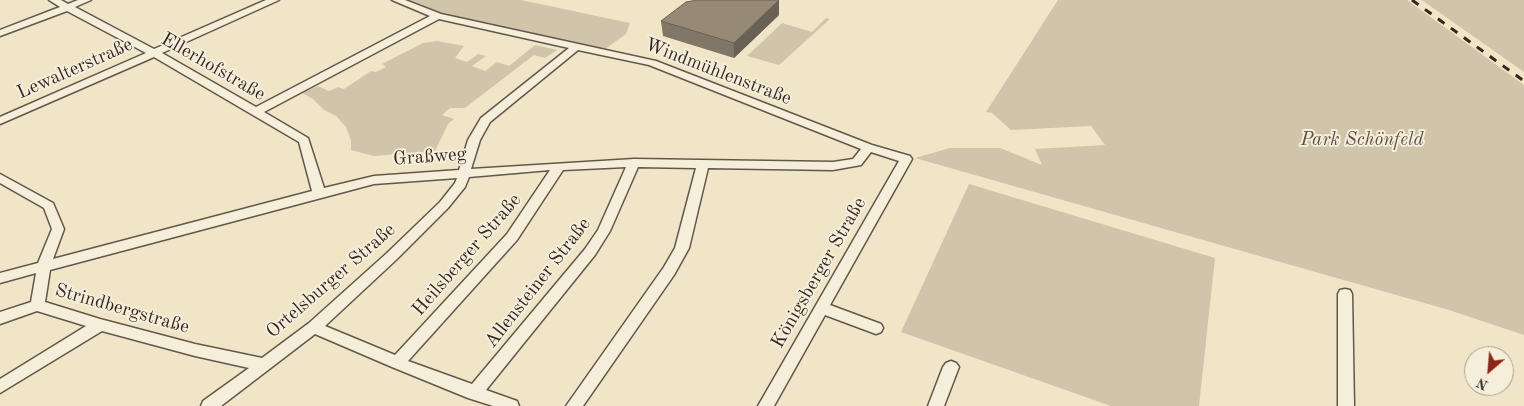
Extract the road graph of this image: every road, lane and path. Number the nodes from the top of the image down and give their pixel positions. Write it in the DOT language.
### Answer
graph roads {
  1 [pos="54,0"];
  2 [pos="86,0"];
  3 [pos="274,0"];
  4 [pos="397,0"];
  5 [pos="66,8"];
  6 [pos="438,16"];
  7 [pos="0,33"];
  8 [pos="576,46"];
  9 [pos="154,53"];
  10 [pos="255,112"];
  11 [pos="0,121"];
  12 [pos="868,148"];
  13 [pos="906,159"];
  14 [pos="634,163"];
  15 [pos="703,164"];
  16 [pos="559,166"];
  17 [pos="465,174"];
  18 [pos="0,178"];
  19 [pos="318,193"];
  20 [pos="44,266"];
  21 [pos="0,278"];
  22 [pos="1345,294"];
  23 [pos="37,305"];
  24 [pos="822,308"];
  25 [pos="0,318"];
  26 [pos="100,325"];
  27 [pos="314,327"];
  28 [pos="876,328"];
  29 [pos="397,363"];
  30 [pos="265,365"];
  31 [pos="951,367"];
  32 [pos="0,387"];
  33 [pos="474,393"];
  34 [pos="209,406"];
  35 [pos="511,406"];
  36 [pos="574,406"];
  37 [pos="766,406"];
  38 [pos="936,406"];
  39 [pos="1346,406"];
  1 -- 5 [label="street, Ellerhofstraße"];
  2 -- 5 [label="street"];
  3 -- 9 [label="street, Lewalterstraße"];
  4 -- 6 [label="street, Windmühlenstraße"];
  5 -- 7 [label="street"];
  5 -- 9 [label="street, Ellerhofstraße"];
  6 -- 8 [label="street, Windmühlenstraße"];
  6 -- 10 [label="street"];
  8 -- 12 [label="street, Windmühlenstraße"];
  8 -- 17 [label="street, Ortelsburger Straße"];
  9 -- 10 [label="street, Ellerhofstraße"];
  9 -- 11 [label="street, Lewalterstraße"];
  10 -- 19 [label="street, Ellerhofstraße"];
  12 -- 13 [label="street, Windmühlenstraße"];
  12 -- 15 [label="street, Graßweg"];
  13 -- 24 [label="street, Königsberger Straße"];
  14 -- 15 [label="street, Graßweg"];
  14 -- 16 [label="street, Graßweg"];
  14 -- 33 [label="street, Allensteiner Straße"];
  15 -- 36 [label="street"];
  16 -- 17 [label="street, Graßweg"];
  16 -- 29 [label="street, Heilsberger Straße"];
  17 -- 19 [label="street, Graßweg"];
  17 -- 27 [label="street, Ortelsburger Straße"];
  18 -- 20 [label="street, Strindbergstraße"];
  19 -- 20 [label="street, Graßweg"];
  20 -- 21 [label="street, Graßweg"];
  20 -- 23 [label="street, Strindbergstraße"];
  22 -- 39 [label="street"];
  23 -- 25 [label="street"];
  23 -- 26 [label="street, Strindbergstraße"];
  24 -- 28 [label="street"];
  24 -- 37 [label="street, Königsberger Straße"];
  26 -- 30 [label="street, Strindbergstraße"];
  26 -- 32 [label="street"];
  27 -- 29 [label="street"];
  27 -- 30 [label="street, Ortelsburger Straße"];
  29 -- 33 [label="street"];
  30 -- 34 [label="street, Ortelsburger Straße"];
  31 -- 38 [label="street"];
  33 -- 35 [label="street"];
}
